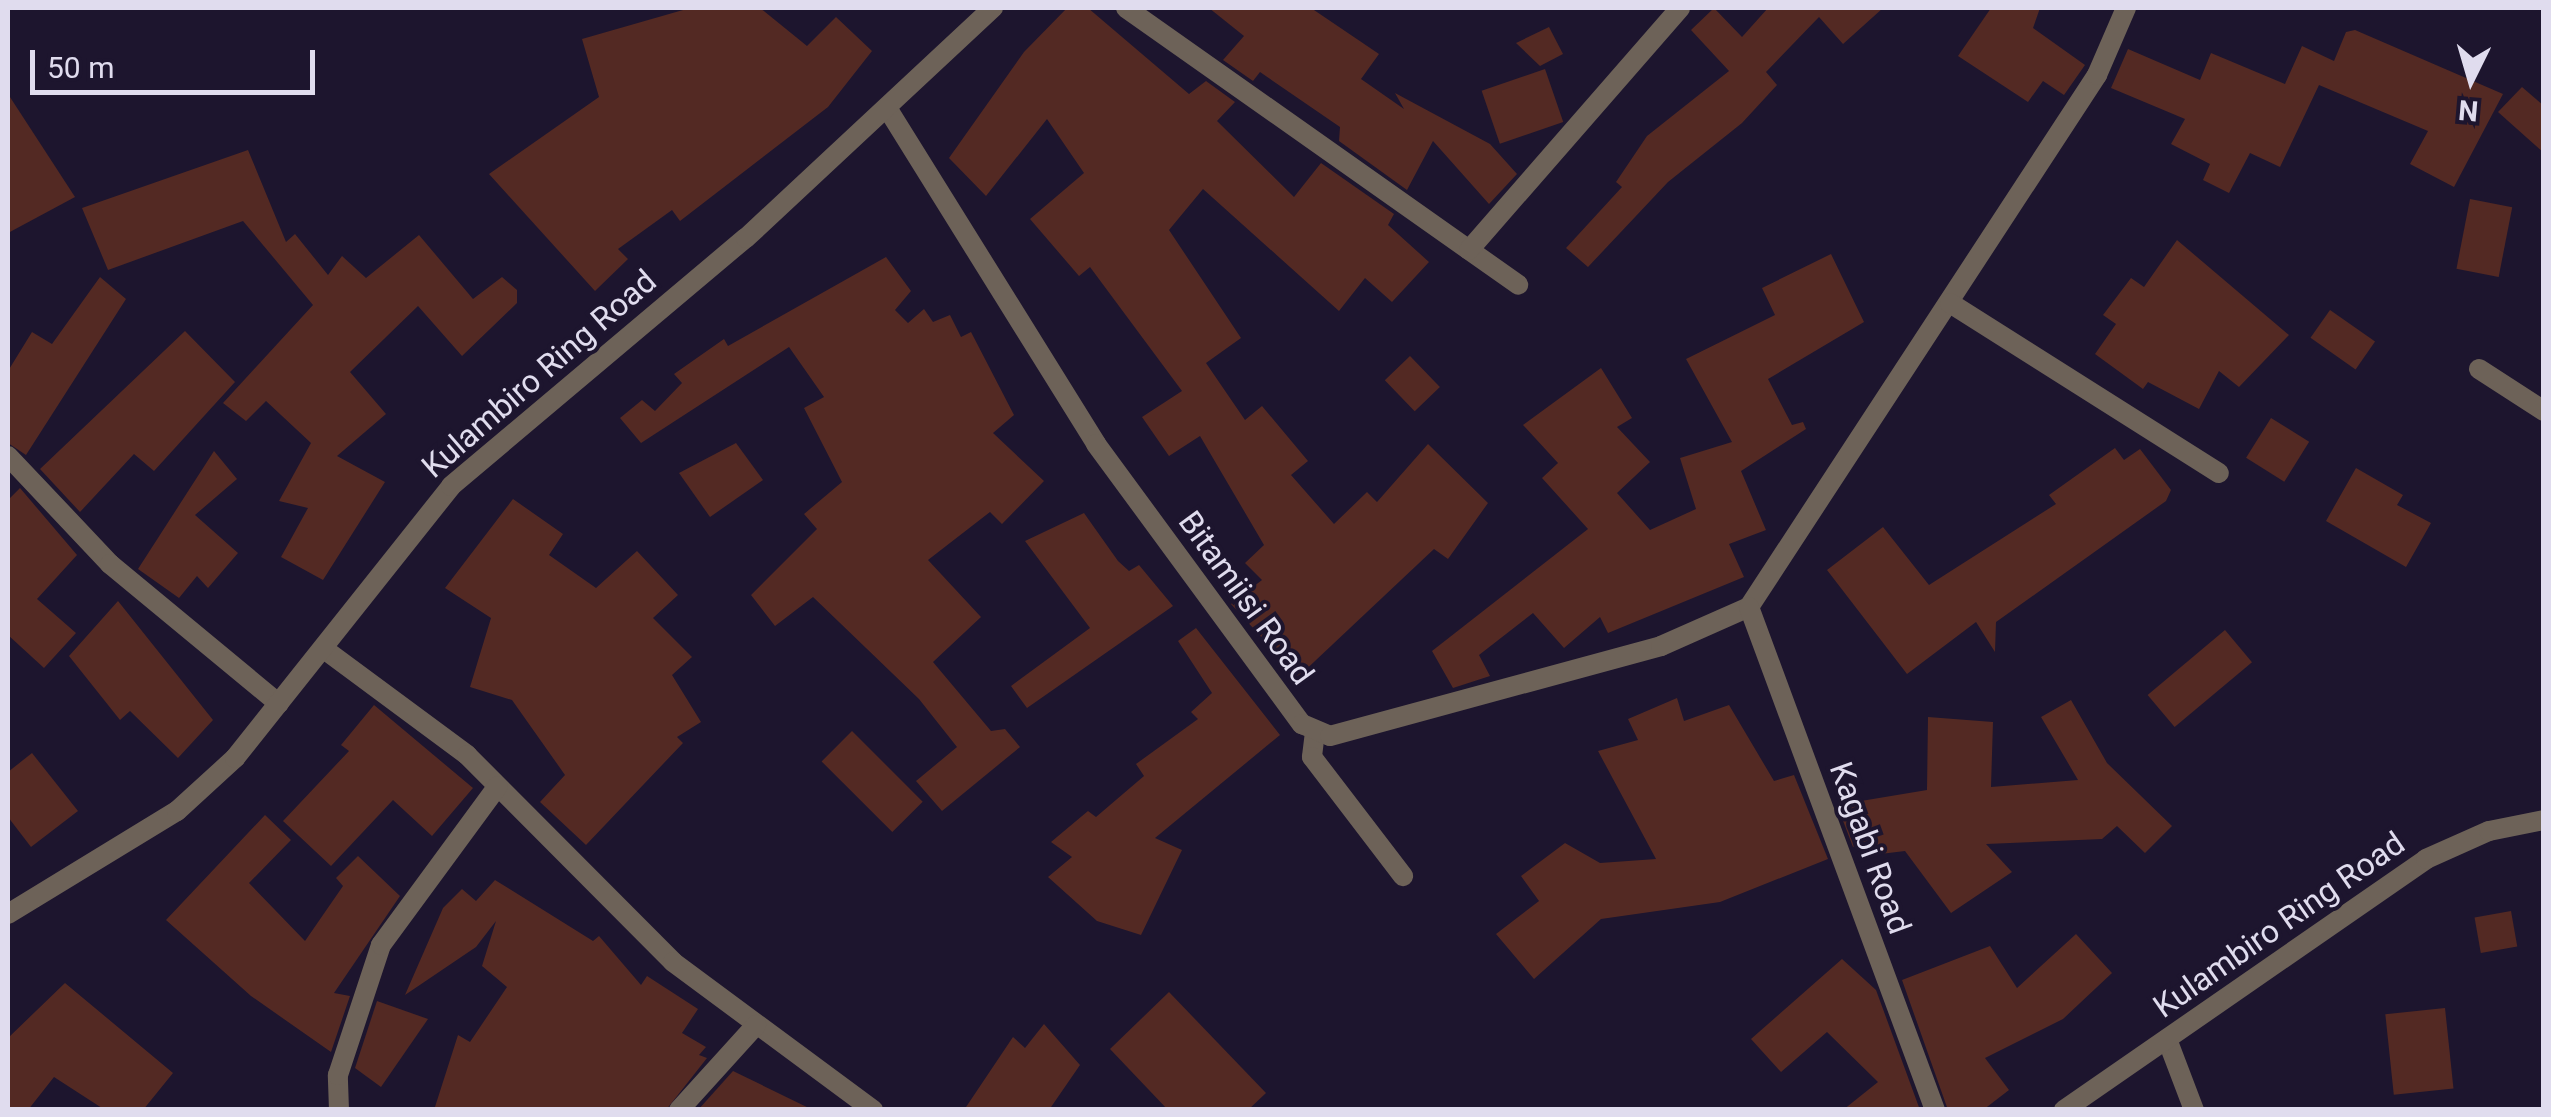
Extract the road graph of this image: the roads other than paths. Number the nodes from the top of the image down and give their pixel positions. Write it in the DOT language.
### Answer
graph roads {
  1 [pos="994,8"];
  2 [pos="1126,8"];
  3 [pos="1680,8"];
  4 [pos="2126,8"];
  5 [pos="889,111"];
  6 [pos="1469,250"];
  7 [pos="1518,285"];
  8 [pos="1950,304"];
  9 [pos="2479,369"];
  10 [pos="2544,412"];
  11 [pos="8,456"];
  12 [pos="2219,473"];
  13 [pos="1749,607"];
  14 [pos="324,649"];
  15 [pos="280,704"];
  16 [pos="1315,732"];
  17 [pos="498,786"];
  18 [pos="2544,820"];
  19 [pos="1403,876"];
  20 [pos="8,914"];
  21 [pos="756,1025"];
  22 [pos="2167,1038"];
  23 [pos="339,1110"];
  24 [pos="679,1110"];
  25 [pos="873,1110"];
  26 [pos="1935,1110"];
  27 [pos="2064,1110"];
  28 [pos="2194,1110"];
  1 -- 5 [label="street, Kulambiro Ring Road"];
  2 -- 6 [label="street"];
  3 -- 6 [label="street"];
  4 -- 8 [label="street"];
  5 -- 14 [label="street, Kulambiro Ring Road"];
  5 -- 16 [label="street, Bitamiisi Road"];
  6 -- 7 [label="street"];
  8 -- 12 [label="street"];
  8 -- 13 [label="street"];
  9 -- 10 [label="street"];
  11 -- 15 [label="street"];
  13 -- 16 [label="street, Bitamiisi Road"];
  13 -- 26 [label="street, Kagabi Road"];
  14 -- 15 [label="street, Kulambiro Ring Road"];
  14 -- 17 [label="street"];
  15 -- 20 [label="street, Kulambiro Ring Road"];
  16 -- 19 [label="street"];
  17 -- 21 [label="street"];
  17 -- 23 [label="street"];
  18 -- 22 [label="street, Kulambiro Ring Road"];
  21 -- 24 [label="street"];
  21 -- 25 [label="street"];
  22 -- 27 [label="street, Kulambiro Ring Road"];
  22 -- 28 [label="street"];
}
